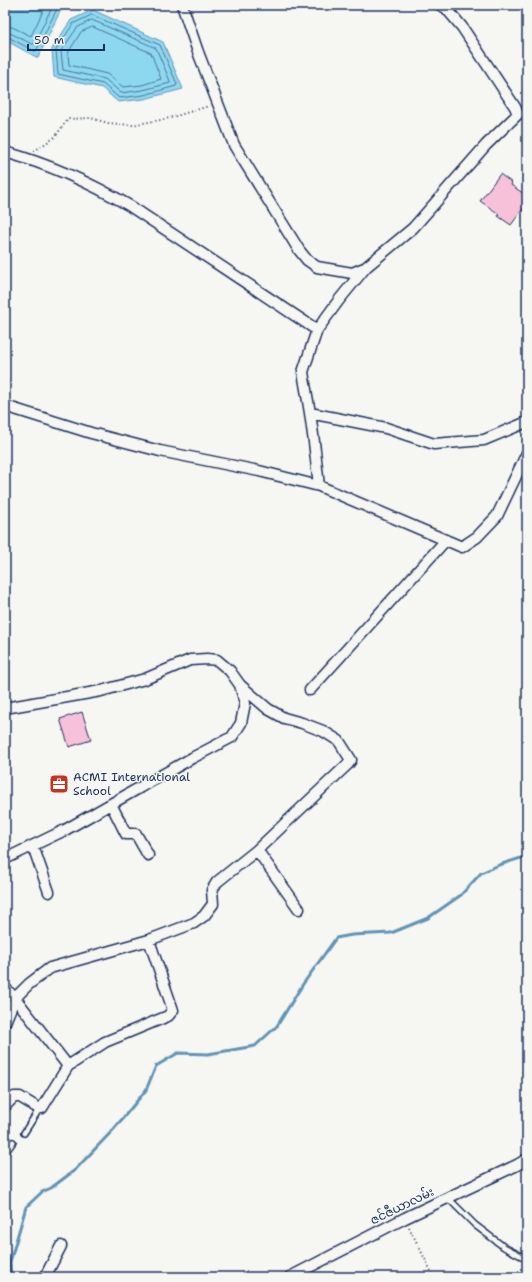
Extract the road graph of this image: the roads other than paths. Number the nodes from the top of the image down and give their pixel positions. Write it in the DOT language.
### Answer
graph roads {
  1 [pos="182,5"];
  2 [pos="440,5"];
  3 [pos="522,114"];
  4 [pos="5,152"];
  5 [pos="366,267"];
  6 [pos="317,330"];
  7 [pos="5,406"];
  8 [pos="310,413"];
  9 [pos="527,422"];
  10 [pos="527,454"];
  11 [pos="319,486"];
  12 [pos="446,540"];
  13 [pos="240,685"];
  14 [pos="310,690"];
  15 [pos="5,708"];
  16 [pos="111,804"];
  17 [pos="34,846"];
  18 [pos="257,850"];
  19 [pos="148,855"];
  20 [pos="5,860"];
  21 [pos="49,892"];
  22 [pos="299,909"];
  23 [pos="148,940"];
  24 [pos="5,988"];
  25 [pos="15,998"];
  26 [pos="5,1022"];
  27 [pos="68,1066"];
  28 [pos="5,1106"];
  29 [pos="40,1108"];
  30 [pos="24,1133"];
  31 [pos="13,1142"];
  32 [pos="5,1153"];
  33 [pos="527,1159"];
  34 [pos="448,1198"];
  35 [pos="61,1246"];
  36 [pos="527,1259"];
  37 [pos="45,1277"];
  38 [pos="290,1277"];
  1 -- 5 [label="street"];
  2 -- 3 [label="street"];
  3 -- 5 [label="street"];
  4 -- 6 [label="street"];
  5 -- 6 [label="street"];
  6 -- 8 [label="street"];
  7 -- 11 [label="street"];
  8 -- 9 [label="street"];
  8 -- 11 [label="street"];
  10 -- 12 [label="street"];
  11 -- 12 [label="street"];
  12 -- 14 [label="street"];
  13 -- 15 [label="street"];
  13 -- 16 [label="street"];
  13 -- 18 [label="street"];
  16 -- 17 [label="street"];
  16 -- 19 [label="street"];
  17 -- 20 [label="street"];
  17 -- 21 [label="street"];
  18 -- 22 [label="street"];
  18 -- 23 [label="street"];
  23 -- 25 [label="street"];
  23 -- 27 [label="street"];
  24 -- 25 [label="street"];
  25 -- 26 [label="street"];
  25 -- 27 [label="street"];
  27 -- 29 [label="street"];
  28 -- 29 [label="street"];
  29 -- 30 [label="lane"];
  31 -- 32 [label="lane"];
  33 -- 34 [label="street, ဇင်ဇီယာလမ်း"];
  34 -- 36 [label="lane"];
  34 -- 38 [label="street, ဇင်ဇီယာလမ်း"];
  35 -- 37 [label="street"];
}
